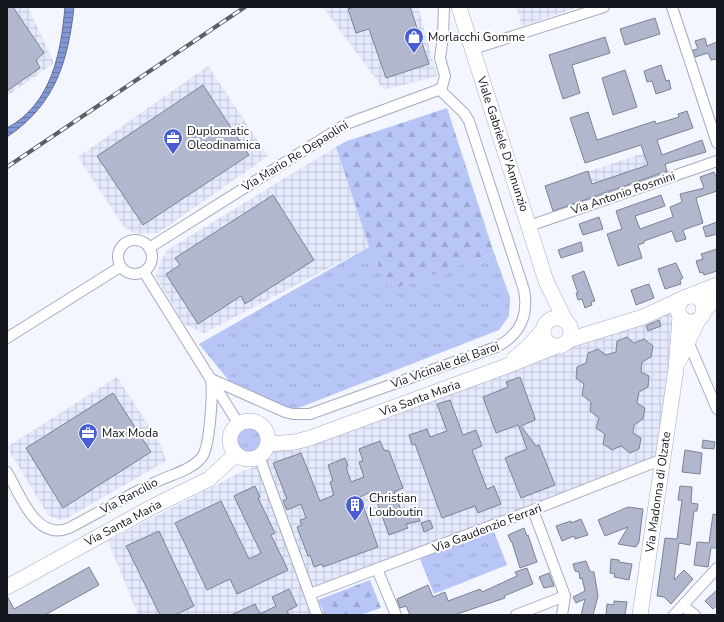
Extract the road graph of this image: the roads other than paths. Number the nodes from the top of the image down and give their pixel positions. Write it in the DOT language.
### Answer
graph roads {
  1 [pos="444,7"];
  2 [pos="459,7"];
  3 [pos="604,7"];
  4 [pos="672,7"];
  5 [pos="473,49"];
  6 [pos="439,89"];
  7 [pos="717,143"];
  8 [pos="717,161"];
  9 [pos="529,226"];
  10 [pos="149,248"];
  11 [pos="120,267"];
  12 [pos="144,272"];
  13 [pos="546,281"];
  14 [pos="717,286"];
  15 [pos="686,297"];
  16 [pos="717,298"];
  17 [pos="701,316"];
  18 [pos="643,317"];
  19 [pos="544,326"];
  20 [pos="681,326"];
  21 [pos="568,329"];
  22 [pos="7,338"];
  23 [pos="554,347"];
  24 [pos="504,367"];
  25 [pos="211,379"];
  26 [pos="717,409"];
  27 [pos="238,424"];
  28 [pos="263,450"];
  29 [pos="236,454"];
  30 [pos="663,459"];
  31 [pos="7,472"];
  32 [pos="533,510"];
  33 [pos="717,568"];
  34 [pos="378,569"];
  35 [pos="7,587"];
  36 [pos="310,594"];
  37 [pos="564,596"];
  38 [pos="683,606"];
  39 [pos="317,615"];
  40 [pos="396,615"];
  41 [pos="516,615"];
  42 [pos="562,615"];
  43 [pos="640,615"];
  44 [pos="674,615"];
  45 [pos="694,615"];
  1 -- 6 [label="street"];
  2 -- 5 [label="street, Viale Gabriele D'Annunzio"];
  3 -- 5 [label="street"];
  4 -- 7 [label="street"];
  5 -- 9 [label="street, Viale Gabriele D'Annunzio"];
  6 -- 10 [label="street, Via Mario Re Depaolini"];
  6 -- 25 [label="street, Via Vicinale del Baroi"];
  8 -- 9 [label="street, Via Antonio Rosmini"];
  9 -- 13 [label="street, Viale Gabriele D'Annunzio"];
  10 -- 11 [label="street"];
  10 -- 12 [label="street"];
  11 -- 12 [label="street"];
  11 -- 22 [label="street"];
  12 -- 25 [label="street"];
  13 -- 19 [label="street, Viale Gabriele D'Annunzio"];
  13 -- 21 [label="street, Viale Gabriele D'Annunzio"];
  14 -- 15 [label="street"];
  15 -- 17 [label="street"];
  15 -- 18 [label="street"];
  15 -- 20 [label="street"];
  16 -- 17 [label="street"];
  17 -- 20 [label="street"];
  18 -- 20 [label="street"];
  18 -- 21 [label="street"];
  19 -- 21 [label="street"];
  19 -- 23 [label="street"];
  19 -- 24 [label="street, Via Santa Maria"];
  20 -- 26 [label="street"];
  20 -- 30 [label="street, Via Madonna di Olzate"];
  21 -- 23 [label="street, Via Santa Maria"];
  23 -- 24 [label="street, Via Santa Maria"];
  24 -- 28 [label="street, Via Santa Maria"];
  25 -- 27 [label="street"];
  25 -- 31 [label="street, Via Rancilio"];
  27 -- 28 [label="street"];
  27 -- 29 [label="street"];
  28 -- 29 [label="street, Via Santa Maria"];
  28 -- 36 [label="street"];
  29 -- 35 [label="street, Via Santa Maria"];
  30 -- 32 [label="street, Via Gaudenzio Ferrari"];
  30 -- 43 [label="street, Via Madonna di Olzate"];
  32 -- 34 [label="street, Via Gaudenzio Ferrari"];
  32 -- 37 [label="street"];
  33 -- 38 [label="street"];
  34 -- 36 [label="street, Via Gaudenzio Ferrari"];
  34 -- 40 [label="street"];
  36 -- 39 [label="street"];
  37 -- 41 [label="street"];
  37 -- 42 [label="street"];
  38 -- 44 [label="street"];
  38 -- 45 [label="street"];
}
